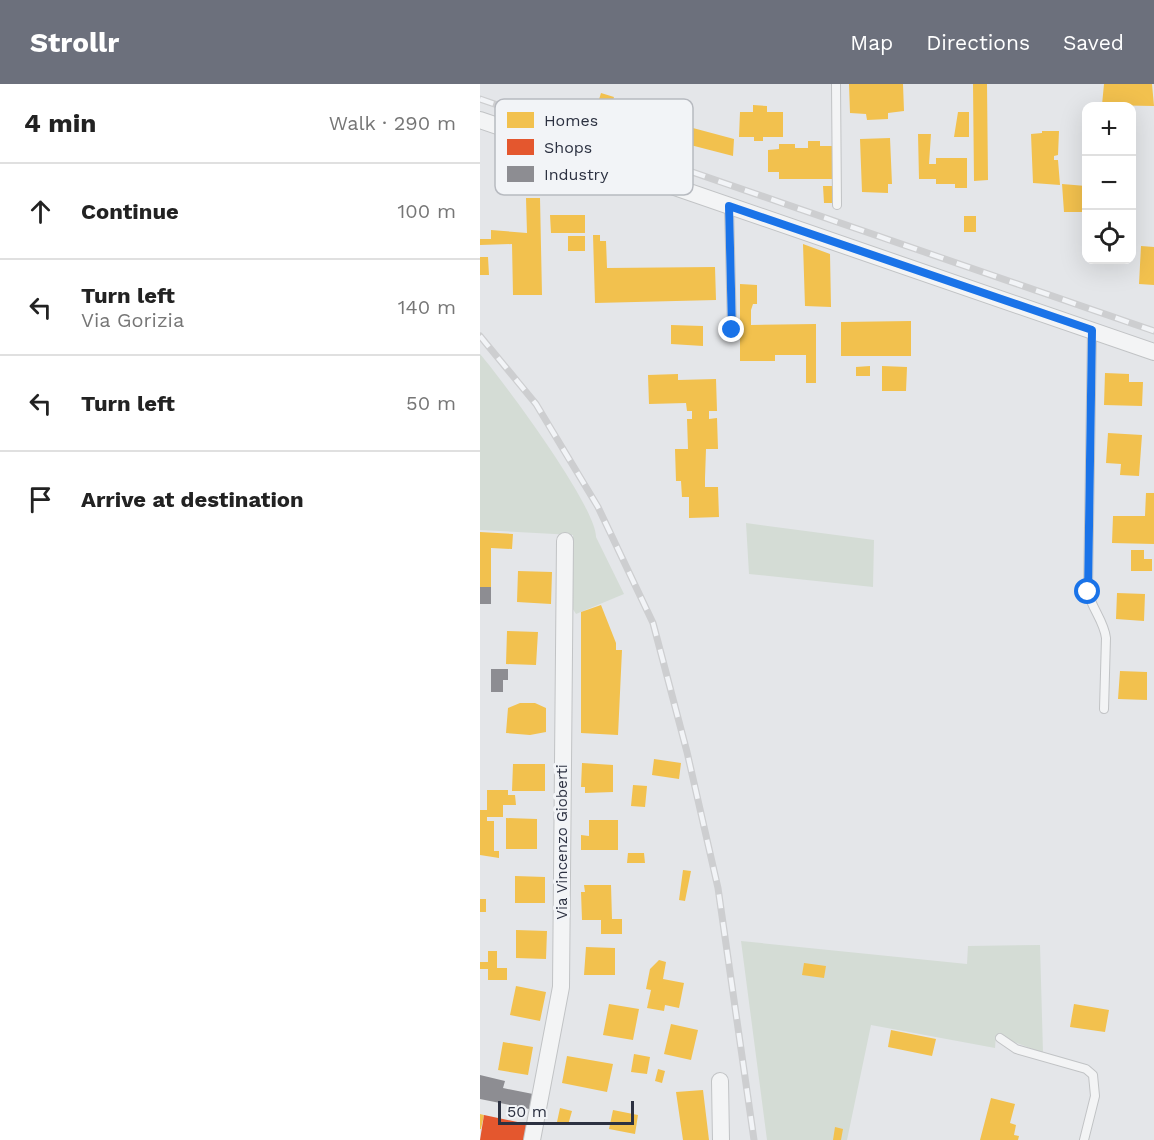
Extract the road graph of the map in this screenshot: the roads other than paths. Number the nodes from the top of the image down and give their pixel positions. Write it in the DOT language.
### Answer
graph roads {
  1 [pos="836,84"];
  2 [pos="480,120"];
  3 [pos="495,125"];
  4 [pos="693,194"];
  5 [pos="837,205"];
  6 [pos="729,206"];
  7 [pos="732,330"];
  8 [pos="1092,330"];
  9 [pos="1154,352"];
  10 [pos="564,541"];
  11 [pos="1104,709"];
  12 [pos="1000,1038"];
  13 [pos="720,1081"];
  14 [pos="532,1140"];
  15 [pos="721,1140"];
  16 [pos="1084,1140"];
  1 -- 5 [label="lane"];
  2 -- 3 [label="street"];
  4 -- 6 [label="street"];
  6 -- 7 [label="lane"];
  6 -- 8 [label="street"];
  8 -- 9 [label="street"];
  8 -- 11 [label="lane"];
  10 -- 14 [label="street, Via Vincenzo Gioberti"];
  12 -- 16 [label="lane"];
  13 -- 15 [label="street"];
}
